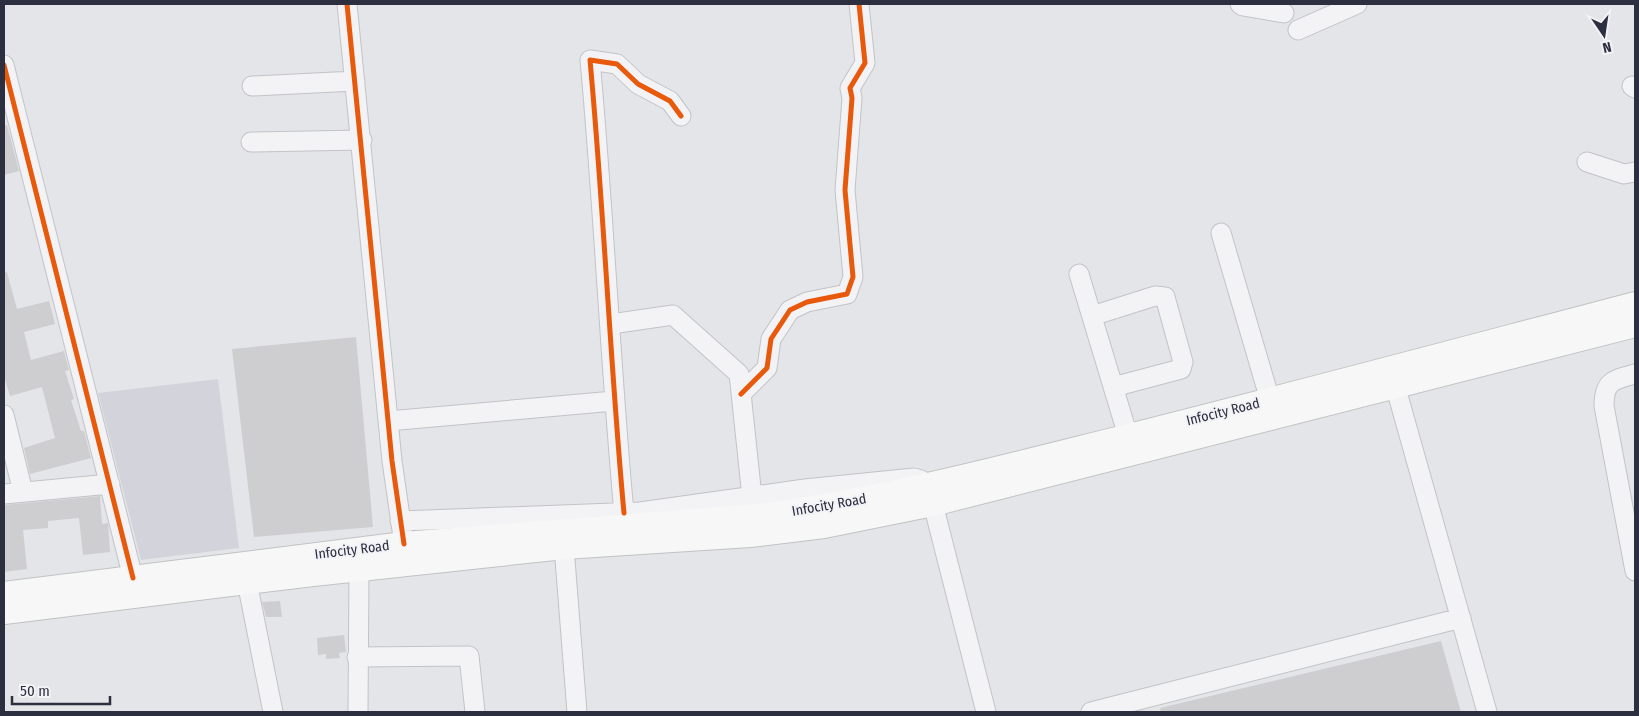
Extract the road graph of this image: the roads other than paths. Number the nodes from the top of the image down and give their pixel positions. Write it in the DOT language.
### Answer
graph roads {
  1 [pos="347,4"];
  2 [pos="859,4"];
  3 [pos="1240,4"];
  4 [pos="1357,4"];
  5 [pos="1284,13"];
  6 [pos="1298,30"];
  7 [pos="4,65"];
  8 [pos="355,81"];
  9 [pos="252,86"];
  10 [pos="681,116"];
  11 [pos="362,140"];
  12 [pos="252,142"];
  13 [pos="1587,162"];
  14 [pos="1635,172"];
  15 [pos="1221,233"];
  16 [pos="1079,274"];
  17 [pos="1635,304"];
  18 [pos="1092,316"];
  19 [pos="611,324"];
  20 [pos="1635,325"];
  21 [pos="1503,348"];
  22 [pos="1635,374"];
  23 [pos="1395,385"];
  24 [pos="1113,387"];
  25 [pos="741,394"];
  26 [pos="1270,400"];
  27 [pos="614,401"];
  28 [pos="4,415"];
  29 [pos="388,421"];
  30 [pos="1128,436"];
  31 [pos="1067,461"];
  32 [pos="110,484"];
  33 [pos="1627,487"];
  34 [pos="23,492"];
  35 [pos="4,494"];
  36 [pos="935,494"];
  37 [pos="752,497"];
  38 [pos="624,513"];
  39 [pos="681,531"];
  40 [pos="402,533"];
  41 [pos="564,547"];
  42 [pos="359,570"];
  43 [pos="1635,572"];
  44 [pos="132,574"];
  45 [pos="247,582"];
  46 [pos="4,584"];
  47 [pos="4,594"];
  48 [pos="4,612"];
  49 [pos="1461,618"];
  50 [pos="358,657"];
  51 [pos="273,712"];
  52 [pos="358,712"];
  53 [pos="475,712"];
  54 [pos="577,712"];
  55 [pos="986,712"];
  56 [pos="1090,712"];
  57 [pos="1487,712"];
  1 -- 8 [label="street"];
  2 -- 25 [label="street"];
  3 -- 5 [label="street"];
  4 -- 6 [label="street"];
  7 -- 32 [label="street"];
  8 -- 9 [label="street"];
  8 -- 11 [label="street"];
  10 -- 19 [label="street"];
  11 -- 12 [label="street"];
  11 -- 29 [label="street"];
  13 -- 14 [label="street"];
  15 -- 26 [label="street"];
  16 -- 18 [label="street"];
  17 -- 21 [label="main road, Infocity Road"];
  18 -- 24 [label="street"];
  18 -- 24 [label="street"];
  19 -- 25 [label="street"];
  19 -- 27 [label="street"];
  20 -- 21 [label="main road, Infocity Road"];
  21 -- 23 [label="main road, Infocity Road"];
  21 -- 26 [label="main road, Infocity Road"];
  22 -- 33 [label="street"];
  23 -- 31 [label="main road, Infocity Road"];
  23 -- 49 [label="street"];
  24 -- 30 [label="street"];
  25 -- 37 [label="street"];
  26 -- 30 [label="main road, Infocity Road"];
  27 -- 29 [label="street"];
  27 -- 38 [label="street"];
  28 -- 34 [label="street"];
  29 -- 40 [label="street"];
  30 -- 31 [label="main road, Infocity Road"];
  31 -- 36 [label="main road, Infocity Road"];
  32 -- 34 [label="street"];
  32 -- 44 [label="street"];
  33 -- 43 [label="street"];
  34 -- 35 [label="street"];
  36 -- 37 [label="street"];
  36 -- 39 [label="main road, Infocity Road"];
  36 -- 55 [label="street"];
  37 -- 38 [label="street"];
  38 -- 40 [label="street"];
  39 -- 40 [label="main road, Infocity Road"];
  39 -- 41 [label="main road, Infocity Road"];
  40 -- 44 [label="main road, Infocity Road"];
  41 -- 42 [label="main road, Infocity Road"];
  41 -- 54 [label="street"];
  42 -- 45 [label="main road, Infocity Road"];
  42 -- 50 [label="street"];
  44 -- 46 [label="street"];
  44 -- 47 [label="main road, Infocity Road"];
  45 -- 48 [label="main road, Infocity Road"];
  45 -- 51 [label="street"];
  49 -- 56 [label="street"];
  49 -- 57 [label="street"];
  50 -- 52 [label="street"];
  50 -- 53 [label="street"];
}
